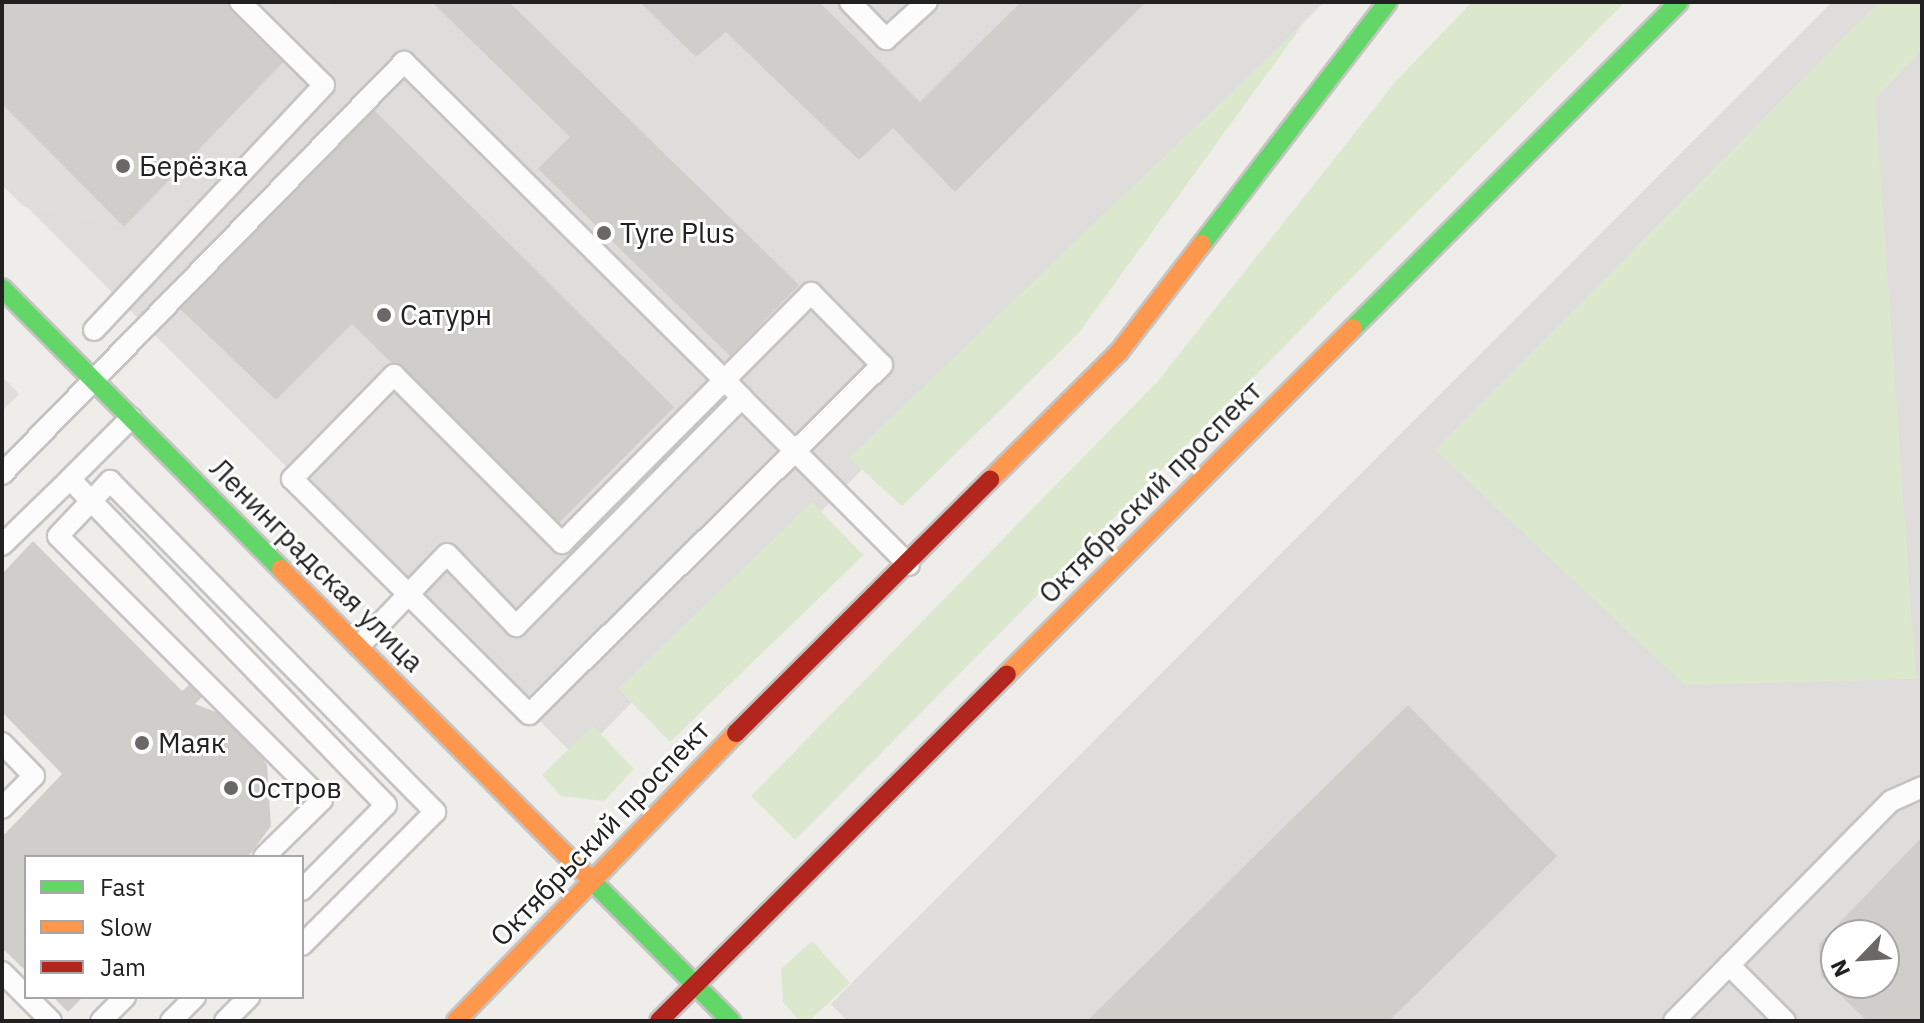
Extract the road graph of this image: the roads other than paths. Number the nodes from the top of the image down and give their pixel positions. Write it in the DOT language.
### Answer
graph roads {
  1 [pos="240,2"];
  2 [pos="850,2"];
  3 [pos="927,2"];
  4 [pos="1388,2"];
  5 [pos="1679,2"];
  6 [pos="2,288"];
  7 [pos="94,330"];
  8 [pos="724,380"];
  9 [pos="94,382"];
  10 [pos="742,398"];
  11 [pos="131,418"];
  12 [pos="796,450"];
  13 [pos="2,474"];
  14 [pos="70,479"];
  15 [pos="90,501"];
  16 [pos="2,545"];
  17 [pos="909,565"];
  18 [pos="410,596"];
  19 [pos="359,646"];
  20 [pos="2,743"];
  21 [pos="1922,787"];
  22 [pos="2,808"];
  23 [pos="266,855"];
  24 [pos="592,881"];
  25 [pos="304,888"];
  26 [pos="304,943"];
  27 [pos="1729,965"];
  28 [pos="2,972"];
  29 [pos="696,985"];
  30 [pos="24,995"];
  31 [pos="28,999"];
  32 [pos="123,999"];
  33 [pos="193,999"];
  34 [pos="247,999"];
  35 [pos="51,1021"];
  36 [pos="101,1021"];
  37 [pos="171,1021"];
  38 [pos="225,1021"];
  39 [pos="456,1021"];
  40 [pos="659,1021"];
  41 [pos="731,1021"];
  42 [pos="1674,1021"];
  43 [pos="1785,1021"];
  1 -- 7 [label="lane"];
  2 -- 3 [label="lane"];
  4 -- 17 [label="main road, Октябрьский проспект"];
  5 -- 29 [label="main road, Октябрьский проспект"];
  6 -- 9 [label="main road, Ленинградская улица"];
  8 -- 9 [label="lane"];
  8 -- 10 [label="lane"];
  8 -- 12 [label="lane"];
  8 -- 18 [label="lane"];
  9 -- 11 [label="main road, Ленинградская улица"];
  9 -- 13 [label="lane"];
  10 -- 12 [label="lane"];
  10 -- 18 [label="lane"];
  11 -- 14 [label="lane"];
  11 -- 19 [label="main road, Ленинградская улица"];
  12 -- 17 [label="lane"];
  12 -- 18 [label="lane"];
  14 -- 15 [label="lane"];
  14 -- 16 [label="lane"];
  15 -- 23 [label="lane"];
  15 -- 25 [label="lane"];
  15 -- 26 [label="lane"];
  17 -- 24 [label="main road, Октябрьский проспект"];
  18 -- 19 [label="lane"];
  19 -- 24 [label="main road, Ленинградская улица"];
  20 -- 22 [label="lane"];
  21 -- 27 [label="lane"];
  24 -- 29 [label="main road, Ленинградская улица"];
  24 -- 39 [label="main road, Октябрьский проспект"];
  27 -- 42 [label="lane"];
  27 -- 43 [label="lane"];
  28 -- 30 [label="lane"];
  29 -- 40 [label="main road, Октябрьский проспект"];
  29 -- 41 [label="main road, Ленинградская улица"];
  31 -- 35 [label="lane"];
  32 -- 36 [label="lane"];
  33 -- 37 [label="lane"];
  34 -- 38 [label="lane"];
}
